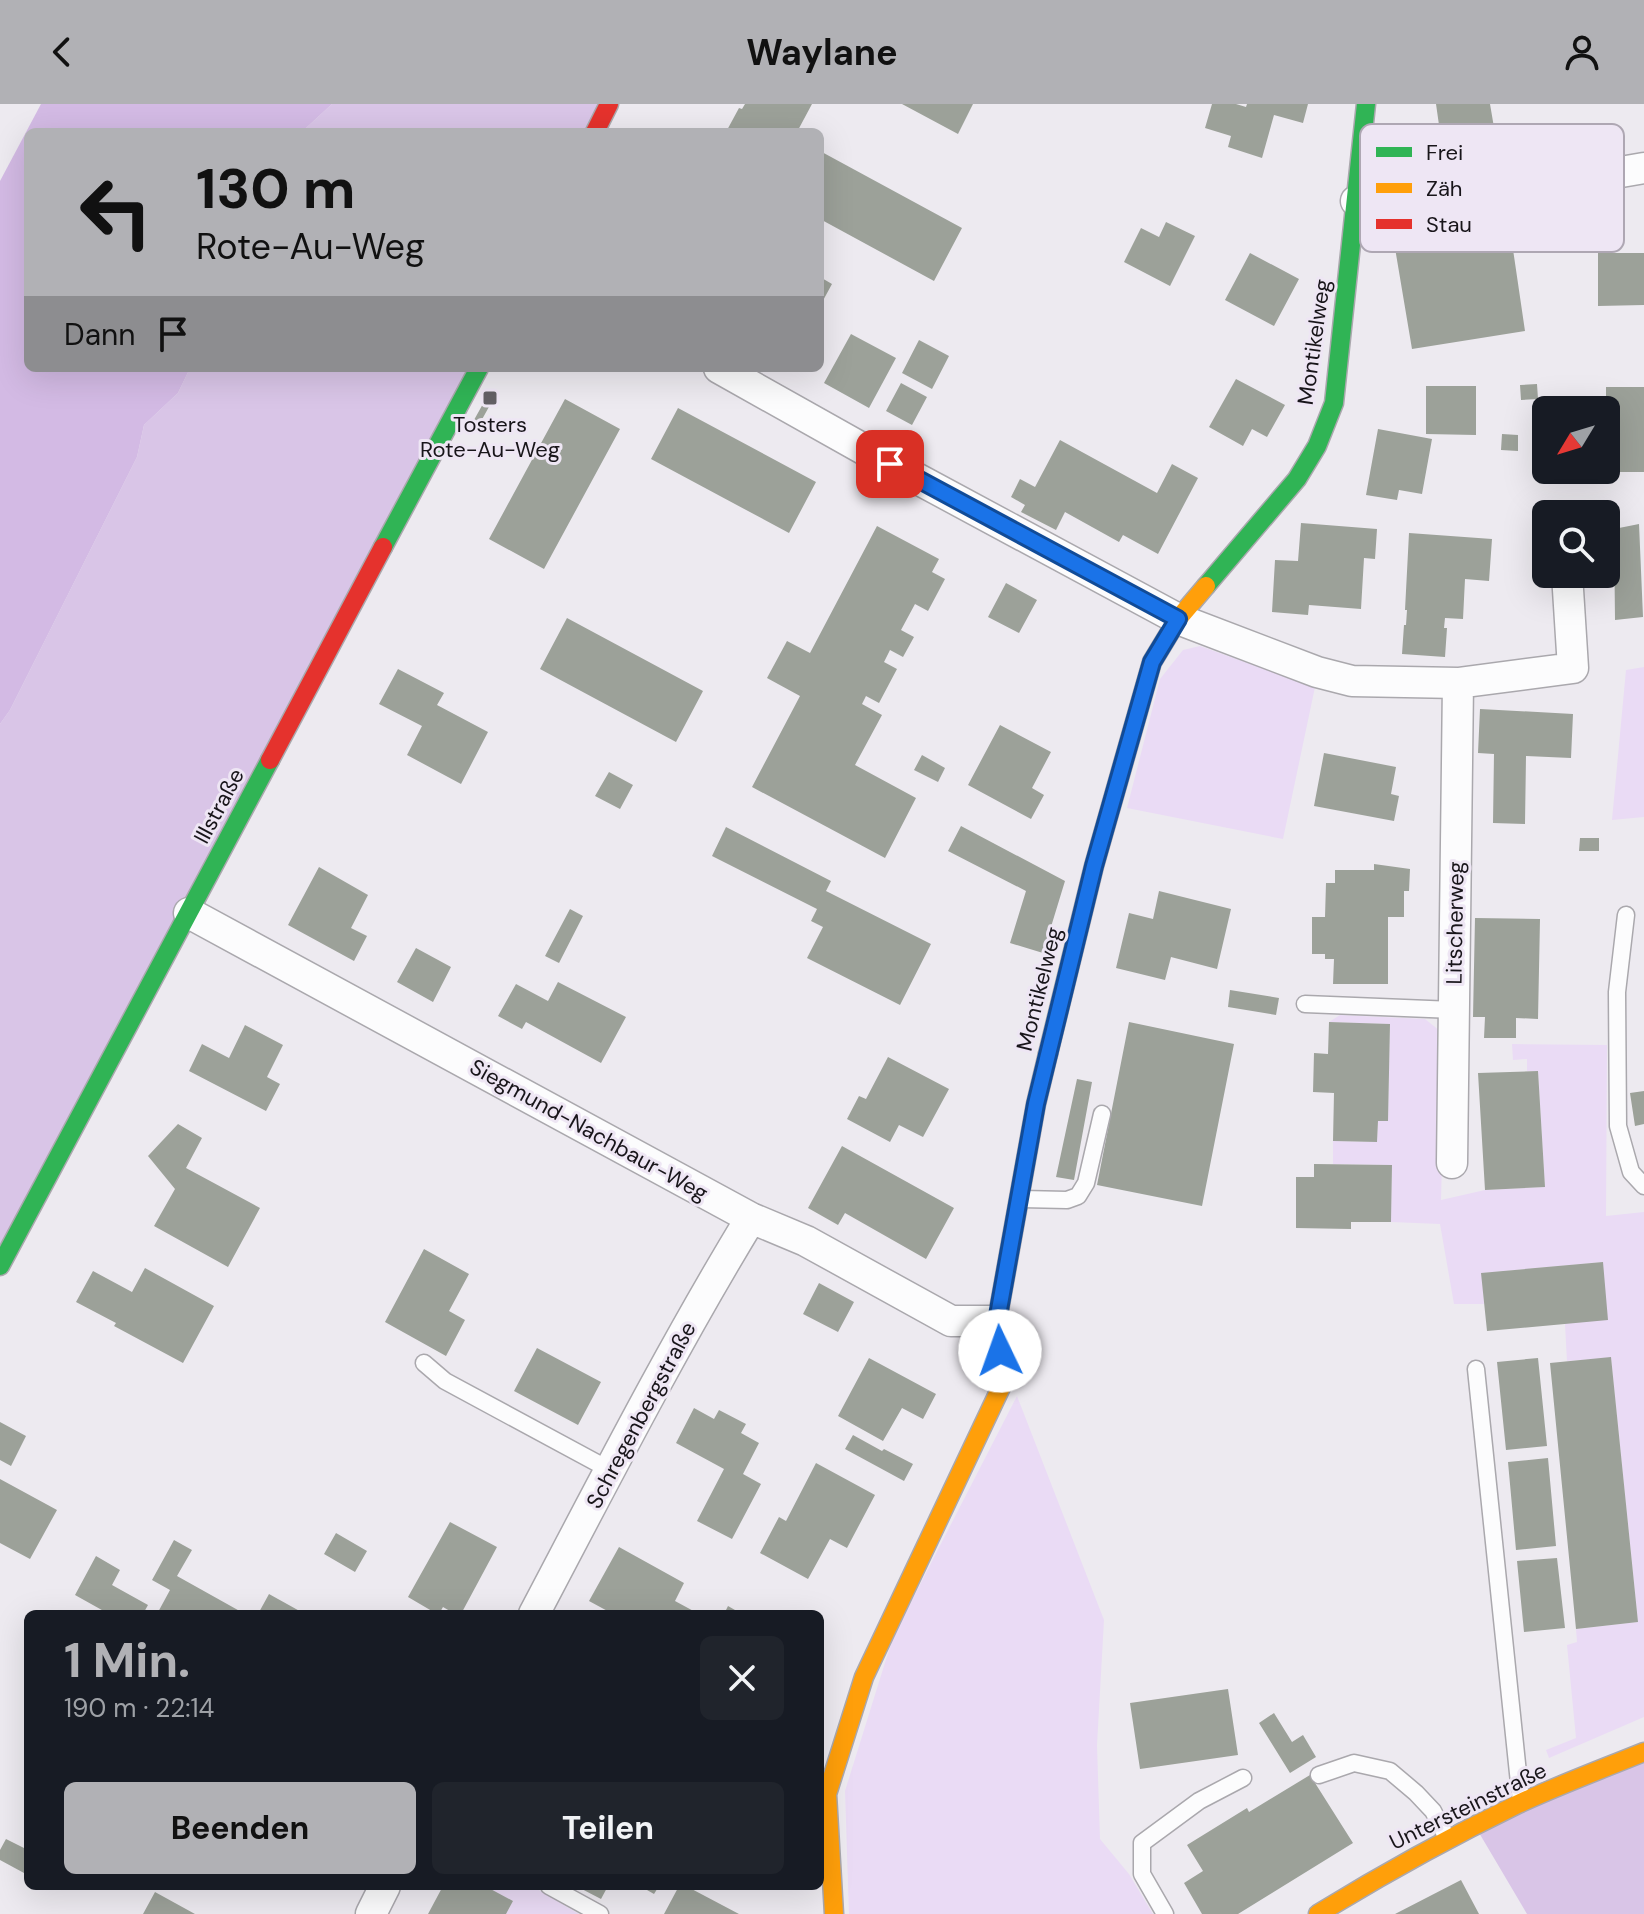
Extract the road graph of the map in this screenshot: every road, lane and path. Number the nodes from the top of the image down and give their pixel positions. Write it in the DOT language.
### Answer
graph roads {
  1 [pos="609,104"];
  2 [pos="1366,104"];
  3 [pos="1364,124"];
  4 [pos="597,128"];
  5 [pos="1360,162"];
  6 [pos="1644,168"];
  7 [pos="1624,171"];
  8 [pos="1356,201"];
  9 [pos="1360,201"];
  10 [pos="477,372"];
  11 [pos="726,372"];
  12 [pos="1568,588"];
  13 [pos="1178,619"];
  14 [pos="1458,683"];
  15 [pos="189,913"];
  16 [pos="1626,915"];
  17 [pos="1305,1004"];
  18 [pos="1454,1010"];
  19 [pos="1102,1114"];
  20 [pos="1452,1163"];
  21 [pos="1644,1186"];
  22 [pos="1018,1199"];
  23 [pos="751,1218"];
  24 [pos="0,1266"];
  25 [pos="997,1321"];
  26 [pos="424,1363"];
  27 [pos="1476,1369"];
  28 [pos="610,1470"];
  29 [pos="536,1610"];
  30 [pos="1644,1752"];
  31 [pos="1319,1775"];
  32 [pos="1243,1778"];
  33 [pos="1521,1803"];
  34 [pos="1448,1840"];
  35 [pos="383,1890"];
  36 [pos="556,1890"];
  37 [pos="371,1914"];
  38 [pos="600,1914"];
  39 [pos="834,1914"];
  40 [pos="1165,1914"];
  41 [pos="1318,1914"];
  1 -- 4 [label="street"];
  2 -- 3 [label="street, Montikelweg"];
  5 -- 8 [label="street, Montikelweg"];
  6 -- 7 [label="street"];
  8 -- 9 [label="street"];
  8 -- 13 [label="street, Montikelweg"];
  10 -- 15 [label="street, Illstraße"];
  11 -- 13 [label="street"];
  12 -- 14 [label="street"];
  13 -- 14 [label="street"];
  13 -- 22 [label="street, Montikelweg"];
  14 -- 18 [label="street, Litscherweg"];
  15 -- 23 [label="street, Siegmund-Nachbaur-Weg"];
  15 -- 24 [label="street, Illstraße"];
  16 -- 21 [label="lane"];
  17 -- 18 [label="lane"];
  18 -- 20 [label="street, Litscherweg"];
  19 -- 22 [label="lane"];
  22 -- 25 [label="street, Montikelweg"];
  23 -- 25 [label="street, Siegmund-Nachbaur-Weg"];
  23 -- 28 [label="street, Schregenbergstraße"];
  25 -- 39 [label="street, Montikelweg"];
  26 -- 28 [label="lane"];
  27 -- 33 [label="lane"];
  28 -- 29 [label="street, Schregenbergstraße"];
  30 -- 33 [label="street, Untersteinstraße"];
  31 -- 34 [label="lane"];
  32 -- 40 [label="lane"];
  33 -- 34 [label="street, Untersteinstraße"];
  34 -- 41 [label="street, Untersteinstraße"];
  35 -- 37 [label="street"];
  36 -- 38 [label="lane"];
}
